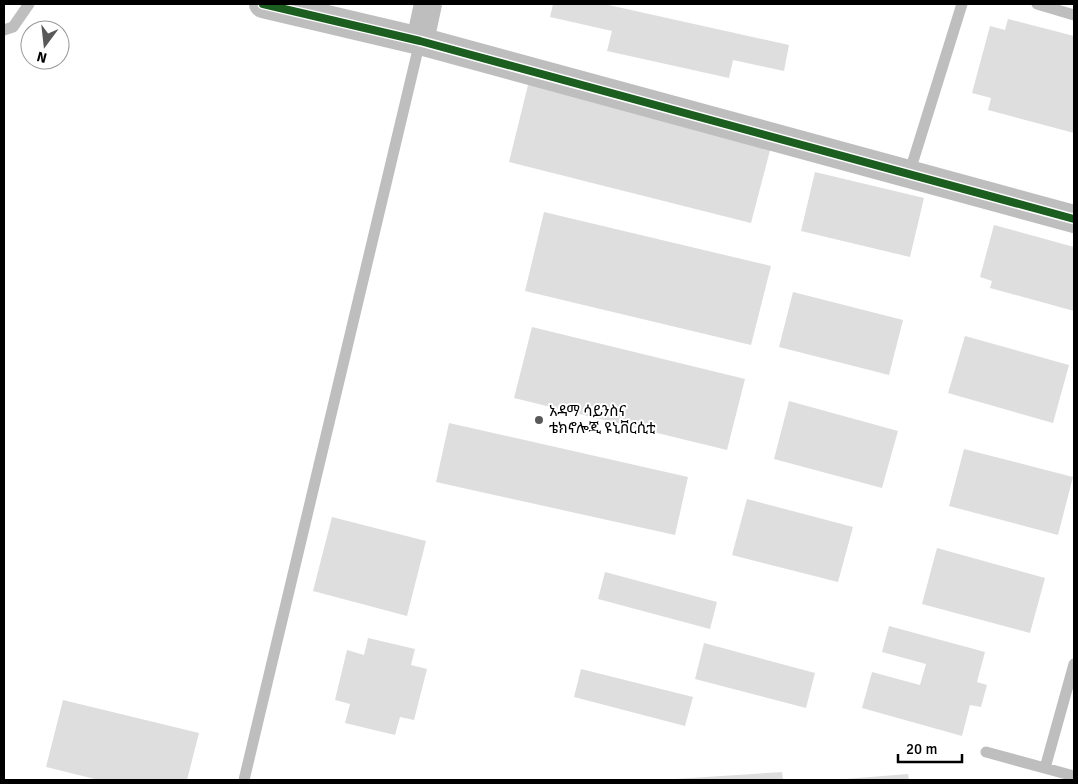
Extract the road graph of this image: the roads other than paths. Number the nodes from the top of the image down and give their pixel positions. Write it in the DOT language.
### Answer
graph roads {
  1 [pos="29,4"];
  2 [pos="263,4"];
  3 [pos="428,4"];
  4 [pos="962,4"];
  5 [pos="1037,4"];
  6 [pos="1074,15"];
  7 [pos="4,30"];
  8 [pos="420,41"];
  9 [pos="908,175"];
  10 [pos="1074,219"];
  11 [pos="1074,664"];
  12 [pos="986,752"];
  13 [pos="1044,768"];
  14 [pos="1074,776"];
  15 [pos="244,780"];
  1 -- 7 [label="lane"];
  2 -- 8 [label="street"];
  3 -- 8 [label="street"];
  4 -- 9 [label="lane"];
  5 -- 6 [label="lane"];
  8 -- 9 [label="street"];
  8 -- 15 [label="lane"];
  9 -- 10 [label="street"];
  11 -- 13 [label="lane"];
  12 -- 13 [label="lane"];
  13 -- 14 [label="lane"];
}
